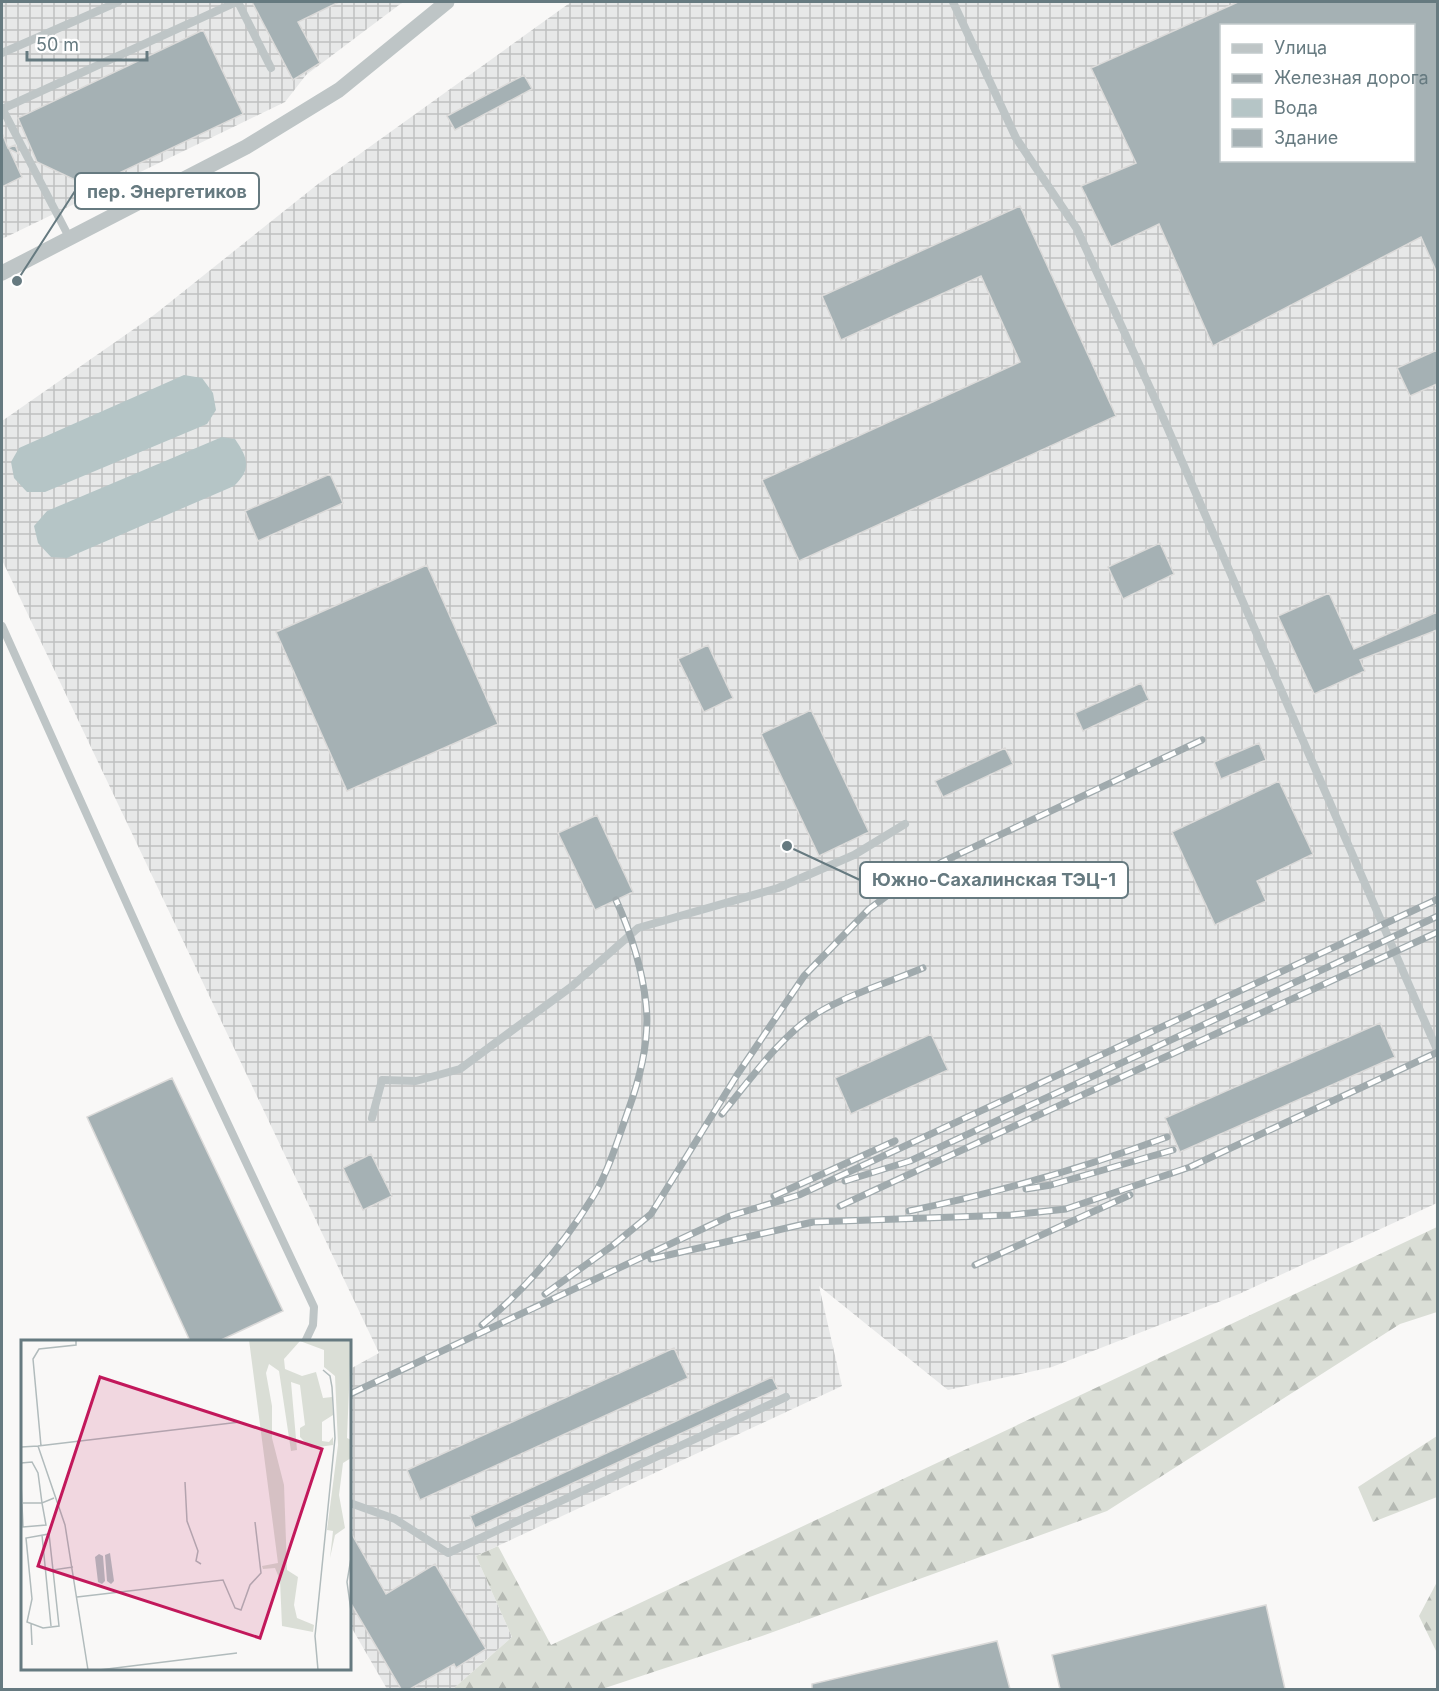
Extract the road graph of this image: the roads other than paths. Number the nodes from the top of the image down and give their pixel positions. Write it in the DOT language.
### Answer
graph roads {
  1 [pos="118,2"];
  2 [pos="237,2"];
  3 [pos="447,2"];
  4 [pos="953,2"];
  5 [pos="2,53"];
  6 [pos="271,68"];
  7 [pos="2,108"];
  8 [pos="70,239"];
  9 [pos="2,273"];
  10 [pos="2,626"];
  11 [pos="905,824"];
  12 [pos="1437,1052"];
  13 [pos="372,1118"];
  14 [pos="305,1340"];
  15 [pos="786,1398"];
  16 [pos="351,1503"];
  1 -- 5 [label="lane"];
  2 -- 6 [label="lane"];
  2 -- 7 [label="lane"];
  3 -- 8 [label="street"];
  4 -- 12 [label="lane"];
  7 -- 8 [label="lane"];
  8 -- 9 [label="street"];
  10 -- 14 [label="lane"];
  11 -- 13 [label="lane"];
  15 -- 16 [label="lane"];
}
